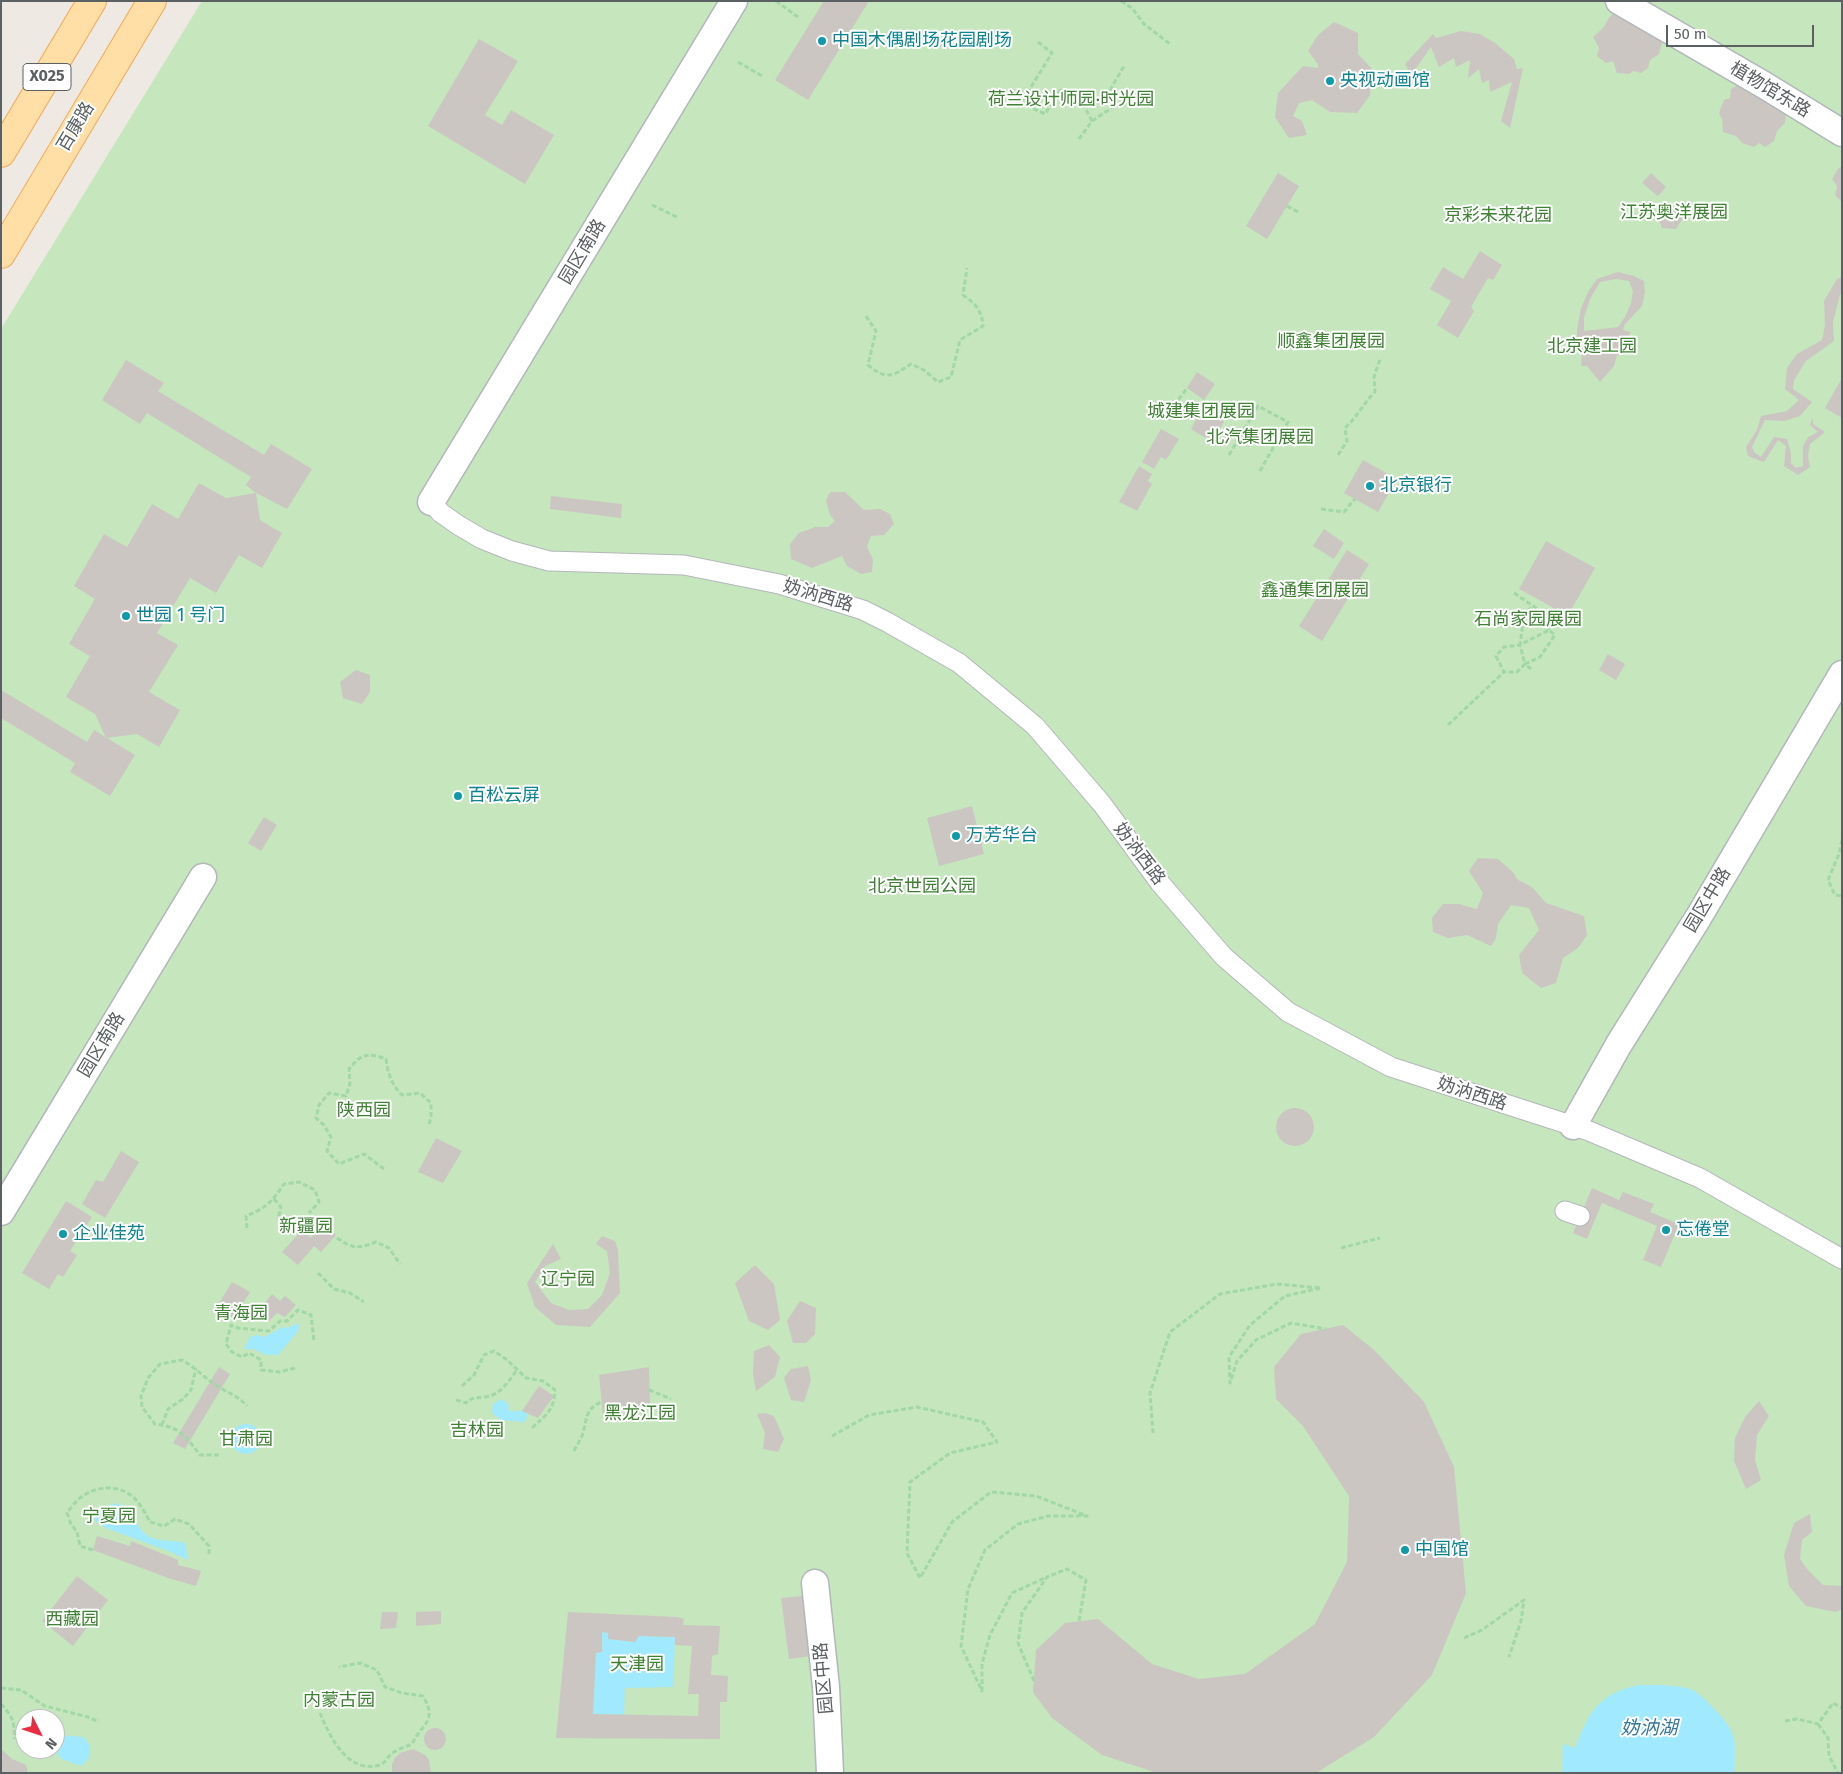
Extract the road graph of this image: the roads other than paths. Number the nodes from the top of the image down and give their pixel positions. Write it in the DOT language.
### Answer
graph roads {
  1 [pos="92,1"];
  2 [pos="152,1"];
  3 [pos="734,1"];
  4 [pos="1619,1"];
  5 [pos="1842,133"];
  6 [pos="1,153"];
  7 [pos="1,254"];
  8 [pos="431,502"];
  9 [pos="1842,674"];
  10 [pos="203,877"];
  11 [pos="1573,1126"];
  12 [pos="1,1212"];
  13 [pos="1842,1259"];
  14 [pos="815,1583"];
  15 [pos="830,1773"];
  1 -- 6 [label="main road, X025"];
  2 -- 7 [label="main road, 百康路"];
  3 -- 8 [label="street, 园区南路"];
  4 -- 5 [label="street, 植物馆东路"];
  8 -- 11 [label="street, 妫汭西路"];
  9 -- 11 [label="street, 园区中路"];
  10 -- 12 [label="street, 园区南路"];
  11 -- 13 [label="street, 妫汭西路"];
  14 -- 15 [label="street, 园区中路"];
}
